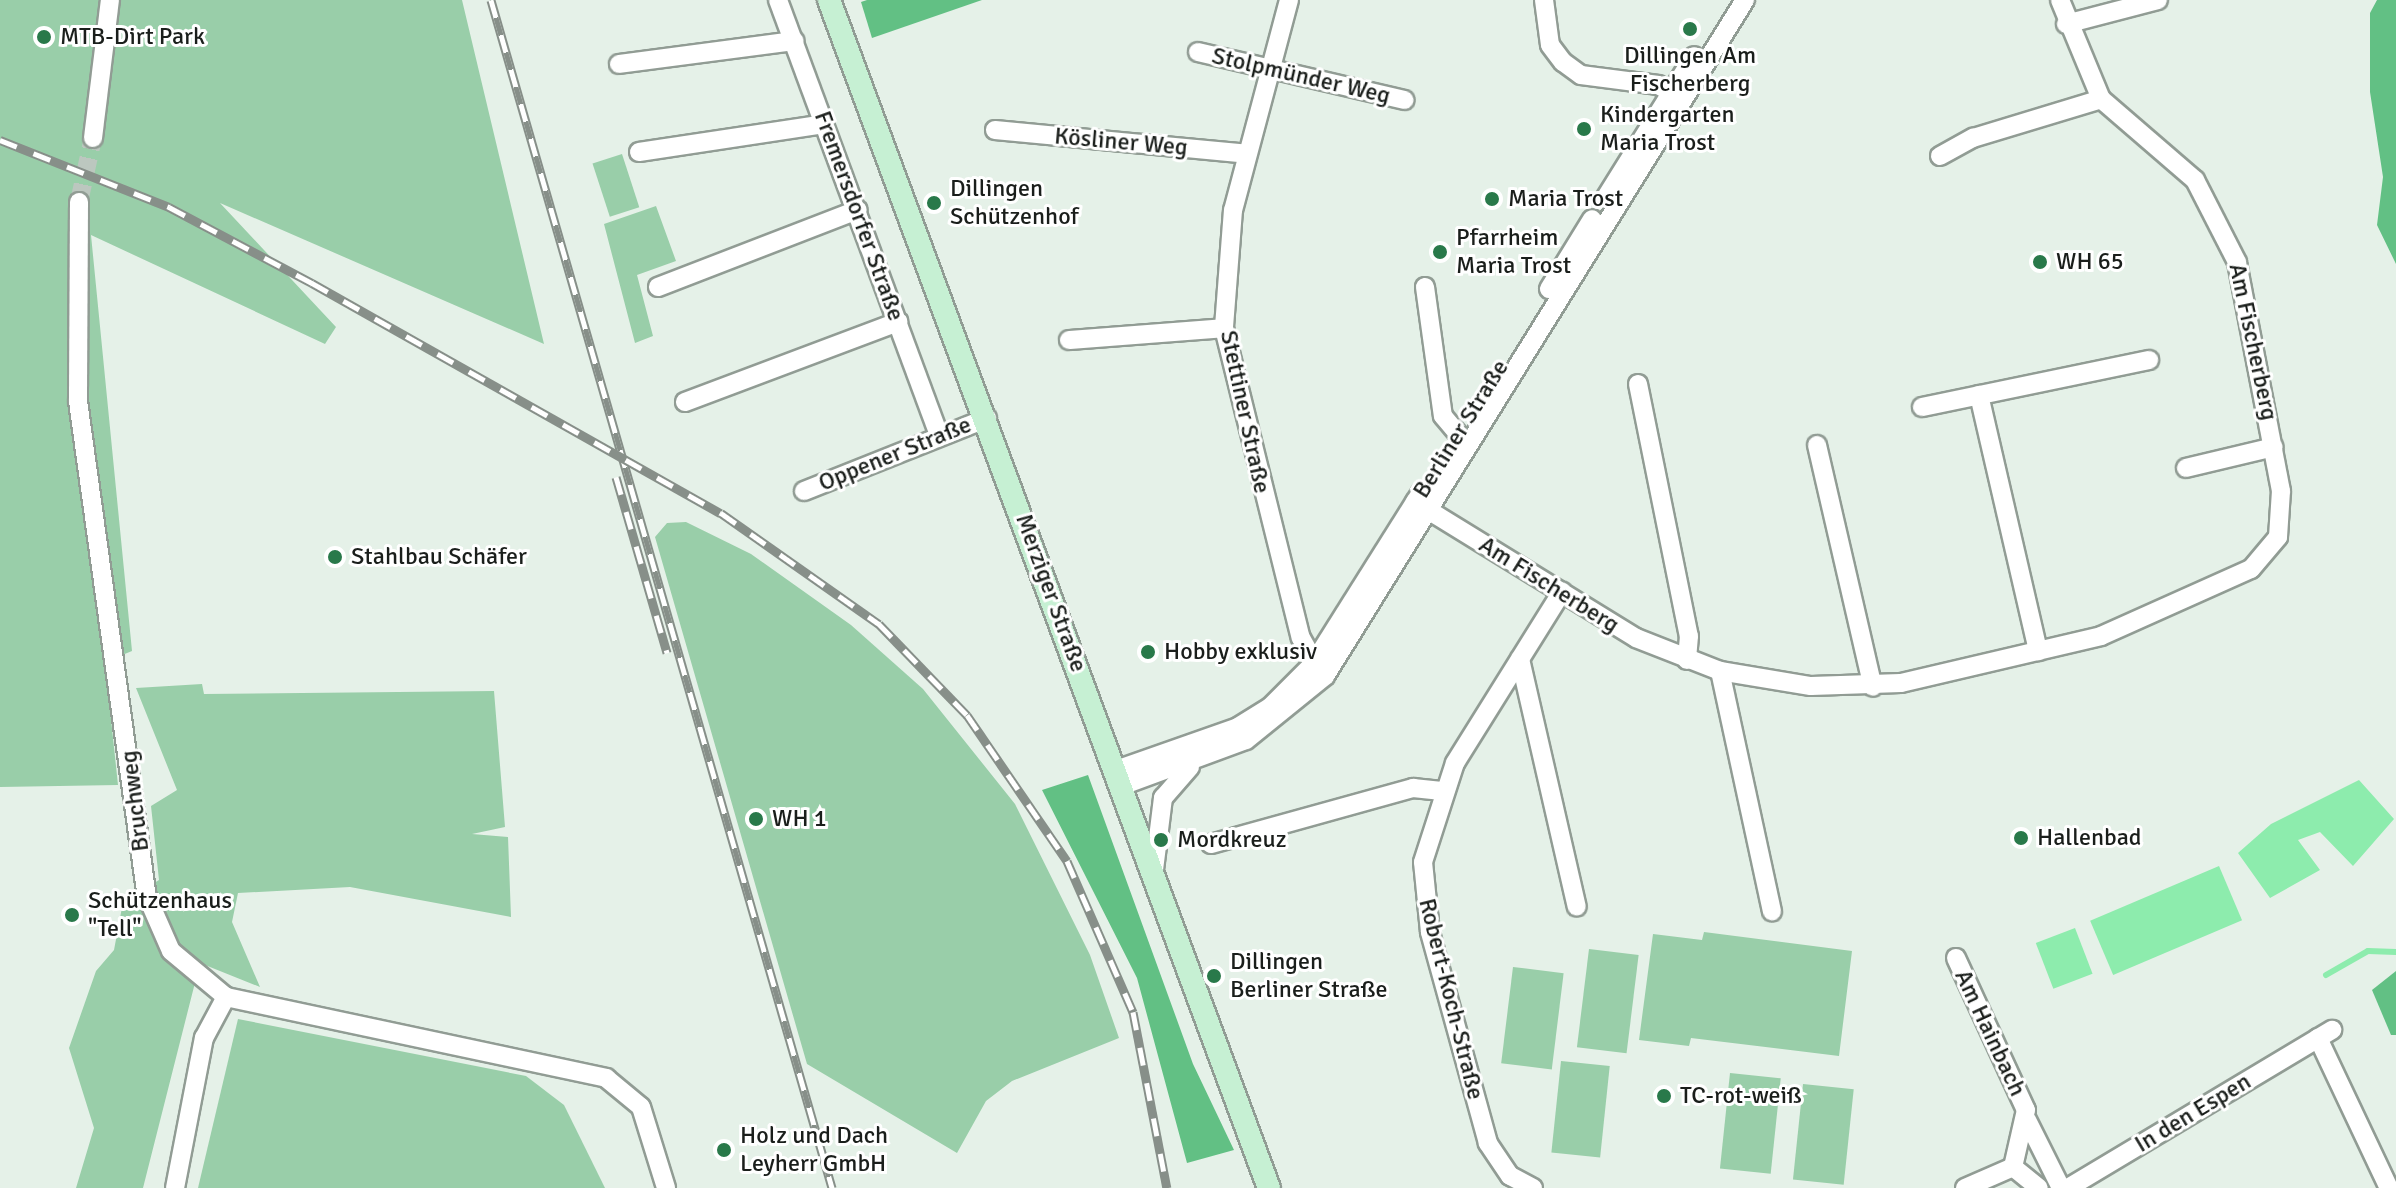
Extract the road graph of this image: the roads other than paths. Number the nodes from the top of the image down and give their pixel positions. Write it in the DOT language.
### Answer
graph roads {
  1 [pos="110,0"];
  2 [pos="778,0"];
  3 [pos="829,0"];
  4 [pos="1289,0"];
  5 [pos="1544,0"];
  6 [pos="1730,0"];
  7 [pos="1744,0"];
  8 [pos="2060,0"];
  9 [pos="2158,0"];
  10 [pos="2066,24"];
  11 [pos="794,41"];
  12 [pos="1198,52"];
  13 [pos="619,64"];
  14 [pos="1271,65"];
  15 [pos="1677,95"];
  16 [pos="2101,99"];
  17 [pos="1405,100"];
  18 [pos="824,124"];
  19 [pos="995,130"];
  20 [pos="93,138"];
  21 [pos="639,152"];
  22 [pos="1247,154"];
  23 [pos="1940,156"];
  24 [pos="79,202"];
  25 [pos="858,210"];
  26 [pos="658,287"];
  27 [pos="1425,287"];
  28 [pos="898,322"];
  29 [pos="1224,328"];
  30 [pos="1069,340"];
  31 [pos="2149,360"];
  32 [pos="1638,384"];
  33 [pos="1979,395"];
  34 [pos="685,402"];
  35 [pos="1922,407"];
  36 [pos="987,418"];
  37 [pos="938,433"];
  38 [pos="1461,440"];
  39 [pos="1817,445"];
  40 [pos="2274,447"];
  41 [pos="2186,468"];
  42 [pos="804,491"];
  43 [pos="1421,505"];
  44 [pos="1562,592"];
  45 [pos="2038,651"];
  46 [pos="1520,659"];
  47 [pos="1687,660"];
  48 [pos="1319,670"];
  49 [pos="1720,671"];
  50 [pos="1873,687"];
  51 [pos="1196,763"];
  52 [pos="1119,778"];
  53 [pos="1442,791"];
  54 [pos="1211,844"];
  55 [pos="1154,874"];
  56 [pos="1577,907"];
  57 [pos="1772,911"];
  58 [pos="1956,958"];
  59 [pos="226,997"];
  60 [pos="2027,1120"];
  61 [pos="2013,1167"];
  62 [pos="175,1188"];
  63 [pos="666,1188"];
  64 [pos="1269,1188"];
  65 [pos="1533,1188"];
  66 [pos="1965,1188"];
  67 [pos="2039,1188"];
  68 [pos="2061,1188"];
  69 [pos="2068,1188"];
  70 [pos="2389,1188"];
  1 -- 20 [label="street"];
  2 -- 11 [label="street, Fremersdorfer Straße"];
  3 -- 36 [label="main road, Merziger Straße"];
  4 -- 14 [label="street, Stettiner Straße"];
  5 -- 15 [label="street"];
  6 -- 15 [label="street, Berliner Straße"];
  7 -- 15 [label="street, Berliner Straße"];
  8 -- 10 [label="street, Am Fischerberg"];
  9 -- 10 [label="street"];
  10 -- 16 [label="street, Am Fischerberg"];
  11 -- 13 [label="street"];
  11 -- 18 [label="street, Fremersdorfer Straße"];
  12 -- 14 [label="street, Stolpmünder Weg"];
  14 -- 17 [label="street, Stolpmünder Weg"];
  14 -- 22 [label="street, Stettiner Straße"];
  15 -- 38 [label="street, Berliner Straße"];
  16 -- 23 [label="street"];
  16 -- 40 [label="street, Am Fischerberg"];
  18 -- 21 [label="street"];
  18 -- 25 [label="street, Fremersdorfer Straße"];
  19 -- 22 [label="street, Kösliner Weg"];
  22 -- 29 [label="street, Stettiner Straße"];
  24 -- 59 [label="street, Bruchweg"];
  25 -- 26 [label="street"];
  25 -- 28 [label="street, Fremersdorfer Straße"];
  27 -- 38 [label="street"];
  28 -- 34 [label="street"];
  28 -- 37 [label="street, Fremersdorfer Straße"];
  29 -- 30 [label="street"];
  29 -- 48 [label="street, Stettiner Straße"];
  31 -- 33 [label="street"];
  32 -- 47 [label="street"];
  33 -- 35 [label="street"];
  33 -- 45 [label="street"];
  36 -- 37 [label="street, Oppener Straße"];
  36 -- 52 [label="main road, Merziger Straße"];
  37 -- 42 [label="street, Oppener Straße"];
  38 -- 43 [label="street, Berliner Straße"];
  39 -- 50 [label="street"];
  40 -- 41 [label="street, Am Fischerberg"];
  40 -- 45 [label="street, Am Fischerberg"];
  43 -- 44 [label="street, Am Fischerberg"];
  43 -- 48 [label="street, Berliner Straße"];
  44 -- 46 [label="street, Robert-Koch-Straße"];
  44 -- 47 [label="street, Am Fischerberg"];
  45 -- 50 [label="street, Am Fischerberg"];
  46 -- 53 [label="street, Robert-Koch-Straße"];
  46 -- 56 [label="street"];
  47 -- 49 [label="street, Am Fischerberg"];
  48 -- 51 [label="street, Berliner Straße"];
  48 -- 52 [label="street, Berliner Straße"];
  49 -- 50 [label="street, Am Fischerberg"];
  49 -- 57 [label="street"];
  51 -- 52 [label="street, Berliner Straße"];
  51 -- 55 [label="street, Berliner Straße"];
  52 -- 55 [label="main road, Merziger Straße"];
  53 -- 54 [label="street"];
  53 -- 65 [label="street, Robert-Koch-Straße"];
  55 -- 64 [label="main road, Merziger Straße"];
  58 -- 60 [label="street, Am Hainbach"];
  59 -- 62 [label="street"];
  59 -- 63 [label="street, Bruchweg"];
  60 -- 61 [label="street, Am Hainbach"];
  60 -- 68 [label="street"];
  61 -- 66 [label="street"];
  61 -- 67 [label="street"];
  69 -- 70 [label="street, In den Espen"];
}
